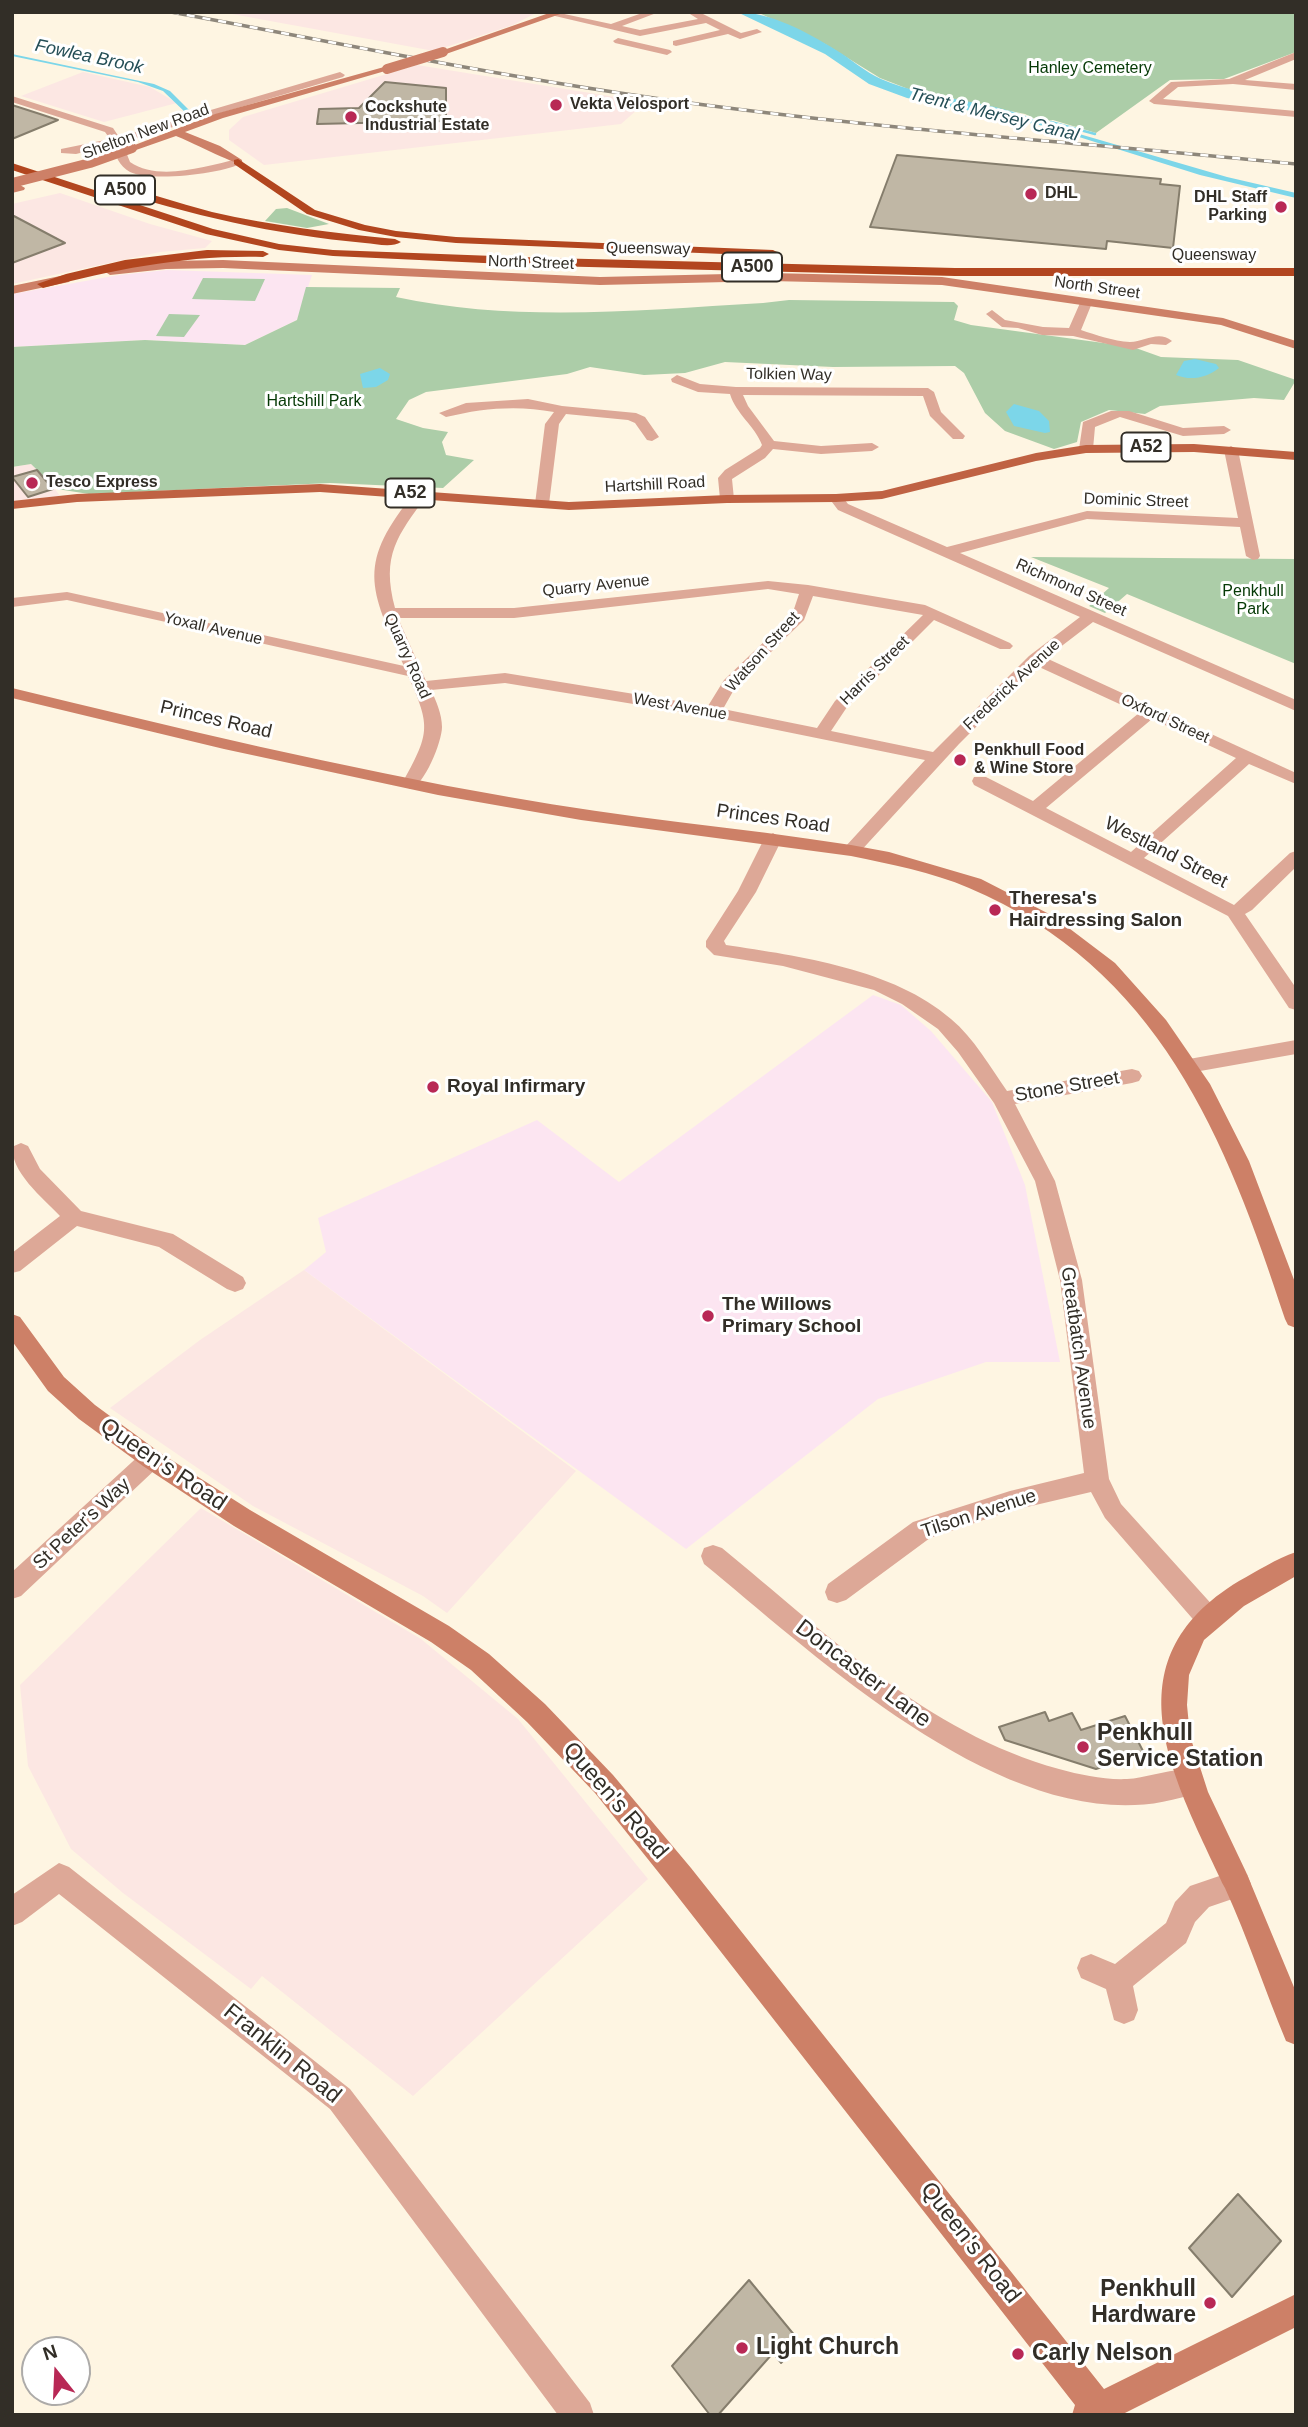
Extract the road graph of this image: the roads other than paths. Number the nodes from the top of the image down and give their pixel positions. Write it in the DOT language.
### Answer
graph roads {
  1 [pos="655,12"];
  2 [pos="691,12"];
  3 [pos="553,13"];
  4 [pos="706,20"];
  5 [pos="610,27"];
  6 [pos="729,31"];
  7 [pos="757,32"];
  8 [pos="593,35"];
  9 [pos="606,38"];
  10 [pos="676,43"];
  11 [pos="667,52"];
  12 [pos="1296,55"];
  13 [pos="1284,60"];
  14 [pos="1296,62"];
  15 [pos="340,75"];
  16 [pos="1231,82"];
  17 [pos="1249,83"];
  18 [pos="1296,87"];
  19 [pos="288,97"];
  20 [pos="12,99"];
  21 [pos="1248,110"];
  22 [pos="1296,114"];
  23 [pos="223,121"];
  24 [pos="182,134"];
  25 [pos="115,141"];
  26 [pos="200,143"];
  27 [pos="216,148"];
  28 [pos="65,151"];
  29 [pos="132,152"];
  30 [pos="148,152"];
  31 [pos="40,162"];
  32 [pos="238,162"];
  33 [pos="12,166"];
  34 [pos="80,175"];
  35 [pos="93,180"];
  36 [pos="15,187"];
  37 [pos="788,254"];
  38 [pos="948,259"];
  39 [pos="1283,259"];
  40 [pos="548,262"];
  41 [pos="1296,265"];
  42 [pos="955,272"];
  43 [pos="1296,272"];
  44 [pos="1296,278"];
  45 [pos="43,284"];
  46 [pos="12,290"];
  47 [pos="1086,303"];
  48 [pos="992,314"];
  49 [pos="1074,332"];
  50 [pos="1166,341"];
  51 [pos="1296,345"];
  52 [pos="677,379"];
  53 [pos="736,391"];
  54 [pos="562,410"];
  55 [pos="446,413"];
  56 [pos="1224,430"];
  57 [pos="958,436"];
  58 [pos="652,437"];
  59 [pos="769,445"];
  60 [pos="872,447"];
  61 [pos="1086,449"];
  62 [pos="1230,450"];
  63 [pos="1296,456"];
  64 [pos="421,494"];
  65 [pos="836,498"];
  66 [pos="727,499"];
  67 [pos="542,504"];
  68 [pos="12,505"];
  69 [pos="1246,523"];
  70 [pos="946,552"];
  71 [pos="1253,556"];
  72 [pos="808,589"];
  73 [pos="12,603"];
  74 [pos="387,613"];
  75 [pos="933,613"];
  76 [pos="1091,616"];
  77 [pos="1005,646"];
  78 [pos="1035,660"];
  79 [pos="417,678"];
  80 [pos="12,693"];
  81 [pos="1296,706"];
  82 [pos="713,712"];
  83 [pos="1150,712"];
  84 [pos="822,733"];
  85 [pos="1246,757"];
  86 [pos="938,758"];
  87 [pos="1296,779"];
  88 [pos="980,781"];
  89 [pos="410,784"];
  90 [pos="1034,809"];
  91 [pos="773,839"];
  92 [pos="851,851"];
  93 [pos="1296,857"];
  94 [pos="1133,859"];
  95 [pos="1234,912"];
  96 [pos="1293,995"];
  97 [pos="1296,1047"];
  98 [pos="1189,1066"];
  99 [pos="1132,1076"];
  100 [pos="1002,1099"];
  101 [pos="21,1150"];
  102 [pos="74,1217"];
  103 [pos="12,1265"];
  104 [pos="235,1283"];
  105 [pos="1296,1319"];
  106 [pos="12,1323"];
  107 [pos="151,1459"];
  108 [pos="1097,1480"];
  109 [pos="713,1556"];
  110 [pos="1296,1563"];
  111 [pos="12,1588"];
  112 [pos="836,1592"];
  113 [pos="1207,1617"];
  114 [pos="1191,1782"];
  115 [pos="1237,1884"];
  116 [pos="12,1912"];
  117 [pos="1091,1968"];
  118 [pos="1118,1980"];
  119 [pos="1124,2010"];
  120 [pos="1296,2031"];
  121 [pos="1292,2308"];
  122 [pos="1092,2412"];
  123 [pos="578,2415"];
  1 -- 5 [label="street"];
  2 -- 4 [label="street"];
  3 -- 5 [label="street"];
  3 -- 19 [label="street, Shelton New Road, bridge"];
  4 -- 5 [label="street"];
  4 -- 6 [label="street"];
  5 -- 8 [label="street"];
  6 -- 7 [label="street"];
  6 -- 10 [label="street"];
  9 -- 11 [label="street"];
  12 -- 13 [label="street"];
  13 -- 14 [label="street"];
  13 -- 16 [label="street"];
  15 -- 25 [label="street"];
  16 -- 17 [label="street"];
  16 -- 21 [label="street"];
  17 -- 18 [label="street"];
  17 -- 21 [label="street"];
  19 -- 23 [label="street, Shelton New Road"];
  19 -- 24 [label="street, Shelton New Road"];
  20 -- 25 [label="street"];
  21 -- 22 [label="street"];
  23 -- 24 [label="street, Shelton New Road"];
  23 -- 27 [label="street"];
  24 -- 26 [label="street"];
  24 -- 29 [label="street, Shelton New Road"];
  24 -- 30 [label="street, Shelton New Road"];
  25 -- 28 [label="street"];
  25 -- 32 [label="street"];
  26 -- 27 [label="street"];
  26 -- 30 [label="street"];
  27 -- 32 [label="street"];
  29 -- 30 [label="street, Shelton New Road"];
  29 -- 36 [label="street, Shelton New Road, bridge"];
  31 -- 34 [label="highway, A500"];
  32 -- 37 [label="highway"];
  33 -- 40 [label="highway, Queensway / A500"];
  35 -- 38 [label="highway, Queensway / A500"];
  38 -- 39 [label="highway"];
  38 -- 41 [label="highway, Queensway / A500"];
  40 -- 42 [label="highway, Queensway / A500"];
  40 -- 45 [label="highway"];
  42 -- 43 [label="highway, Queensway / A500"];
  42 -- 44 [label="highway"];
  45 -- 46 [label="street, North Street"];
  45 -- 47 [label="street, North Street"];
  47 -- 49 [label="street"];
  47 -- 51 [label="street, North Street"];
  48 -- 49 [label="street"];
  49 -- 50 [label="street"];
  52 -- 53 [label="street"];
  53 -- 57 [label="street, Tolkien Way"];
  53 -- 59 [label="street, Tolkien Way"];
  54 -- 55 [label="street"];
  54 -- 58 [label="street"];
  54 -- 67 [label="street"];
  56 -- 61 [label="street"];
  59 -- 60 [label="street"];
  59 -- 66 [label="street"];
  61 -- 62 [label="main road, Hartshill Road / A52"];
  61 -- 65 [label="main road, Hartshill Road / A52"];
  62 -- 63 [label="main road, Hartshill Road / A52"];
  62 -- 69 [label="street"];
  64 -- 67 [label="main road, Hartshill Road / A52"];
  64 -- 68 [label="main road, Hartshill Road / A52"];
  64 -- 74 [label="street, Quarry Road"];
  65 -- 66 [label="main road, Hartshill Road / A52"];
  65 -- 70 [label="street, Richmond Street"];
  66 -- 67 [label="main road, Hartshill Road / A52"];
  69 -- 70 [label="street, Dominic Street"];
  69 -- 71 [label="street"];
  70 -- 76 [label="street, Richmond Street"];
  72 -- 74 [label="street, Quarry Avenue"];
  72 -- 75 [label="street"];
  72 -- 82 [label="street, Watson Street"];
  73 -- 79 [label="street, Yoxall Avenue"];
  74 -- 79 [label="street, Quarry Road"];
  75 -- 77 [label="street"];
  75 -- 84 [label="street, Harris Street"];
  76 -- 78 [label="street, Frederick Avenue"];
  76 -- 81 [label="street, Richmond Street"];
  78 -- 83 [label="street, Oxford Street"];
  78 -- 86 [label="street, Frederick Avenue"];
  79 -- 82 [label="street, West Avenue"];
  79 -- 89 [label="street, Quarry Road"];
  80 -- 89 [label="street, Princes Road"];
  82 -- 84 [label="street, West Avenue"];
  83 -- 85 [label="street, Oxford Street"];
  83 -- 90 [label="street"];
  84 -- 86 [label="street, West Avenue"];
  85 -- 87 [label="street, Oxford Street"];
  85 -- 94 [label="street"];
  86 -- 92 [label="street, Frederick Avenue"];
  88 -- 90 [label="street, Westland Street"];
  89 -- 91 [label="street, Princes Road"];
  90 -- 94 [label="street, Westland Street"];
  91 -- 92 [label="street, Princes Road"];
  91 -- 100 [label="street, Greatbatch Avenue"];
  92 -- 98 [label="street, Princes Road"];
  93 -- 95 [label="street"];
  94 -- 95 [label="street, Westland Street"];
  95 -- 96 [label="street, Westland Street"];
  97 -- 98 [label="street"];
  98 -- 105 [label="street, Princes Road"];
  99 -- 100 [label="street, Stone Street"];
  100 -- 108 [label="street, Greatbatch Avenue"];
  101 -- 102 [label="street"];
  102 -- 103 [label="street"];
  102 -- 104 [label="street"];
  106 -- 107 [label="street, Queen's Road"];
  107 -- 111 [label="street, St Peter's Way"];
  107 -- 122 [label="street, Queen's Road"];
  108 -- 112 [label="street, Tilson Avenue"];
  108 -- 113 [label="street, Greatbatch Avenue"];
  109 -- 114 [label="street, Doncaster Lane"];
  110 -- 113 [label="street"];
  113 -- 114 [label="street"];
  114 -- 115 [label="street"];
  115 -- 118 [label="street"];
  115 -- 120 [label="street"];
  116 -- 123 [label="street, Franklin Road"];
  117 -- 118 [label="street"];
  118 -- 119 [label="street"];
  121 -- 122 [label="street"];
}
